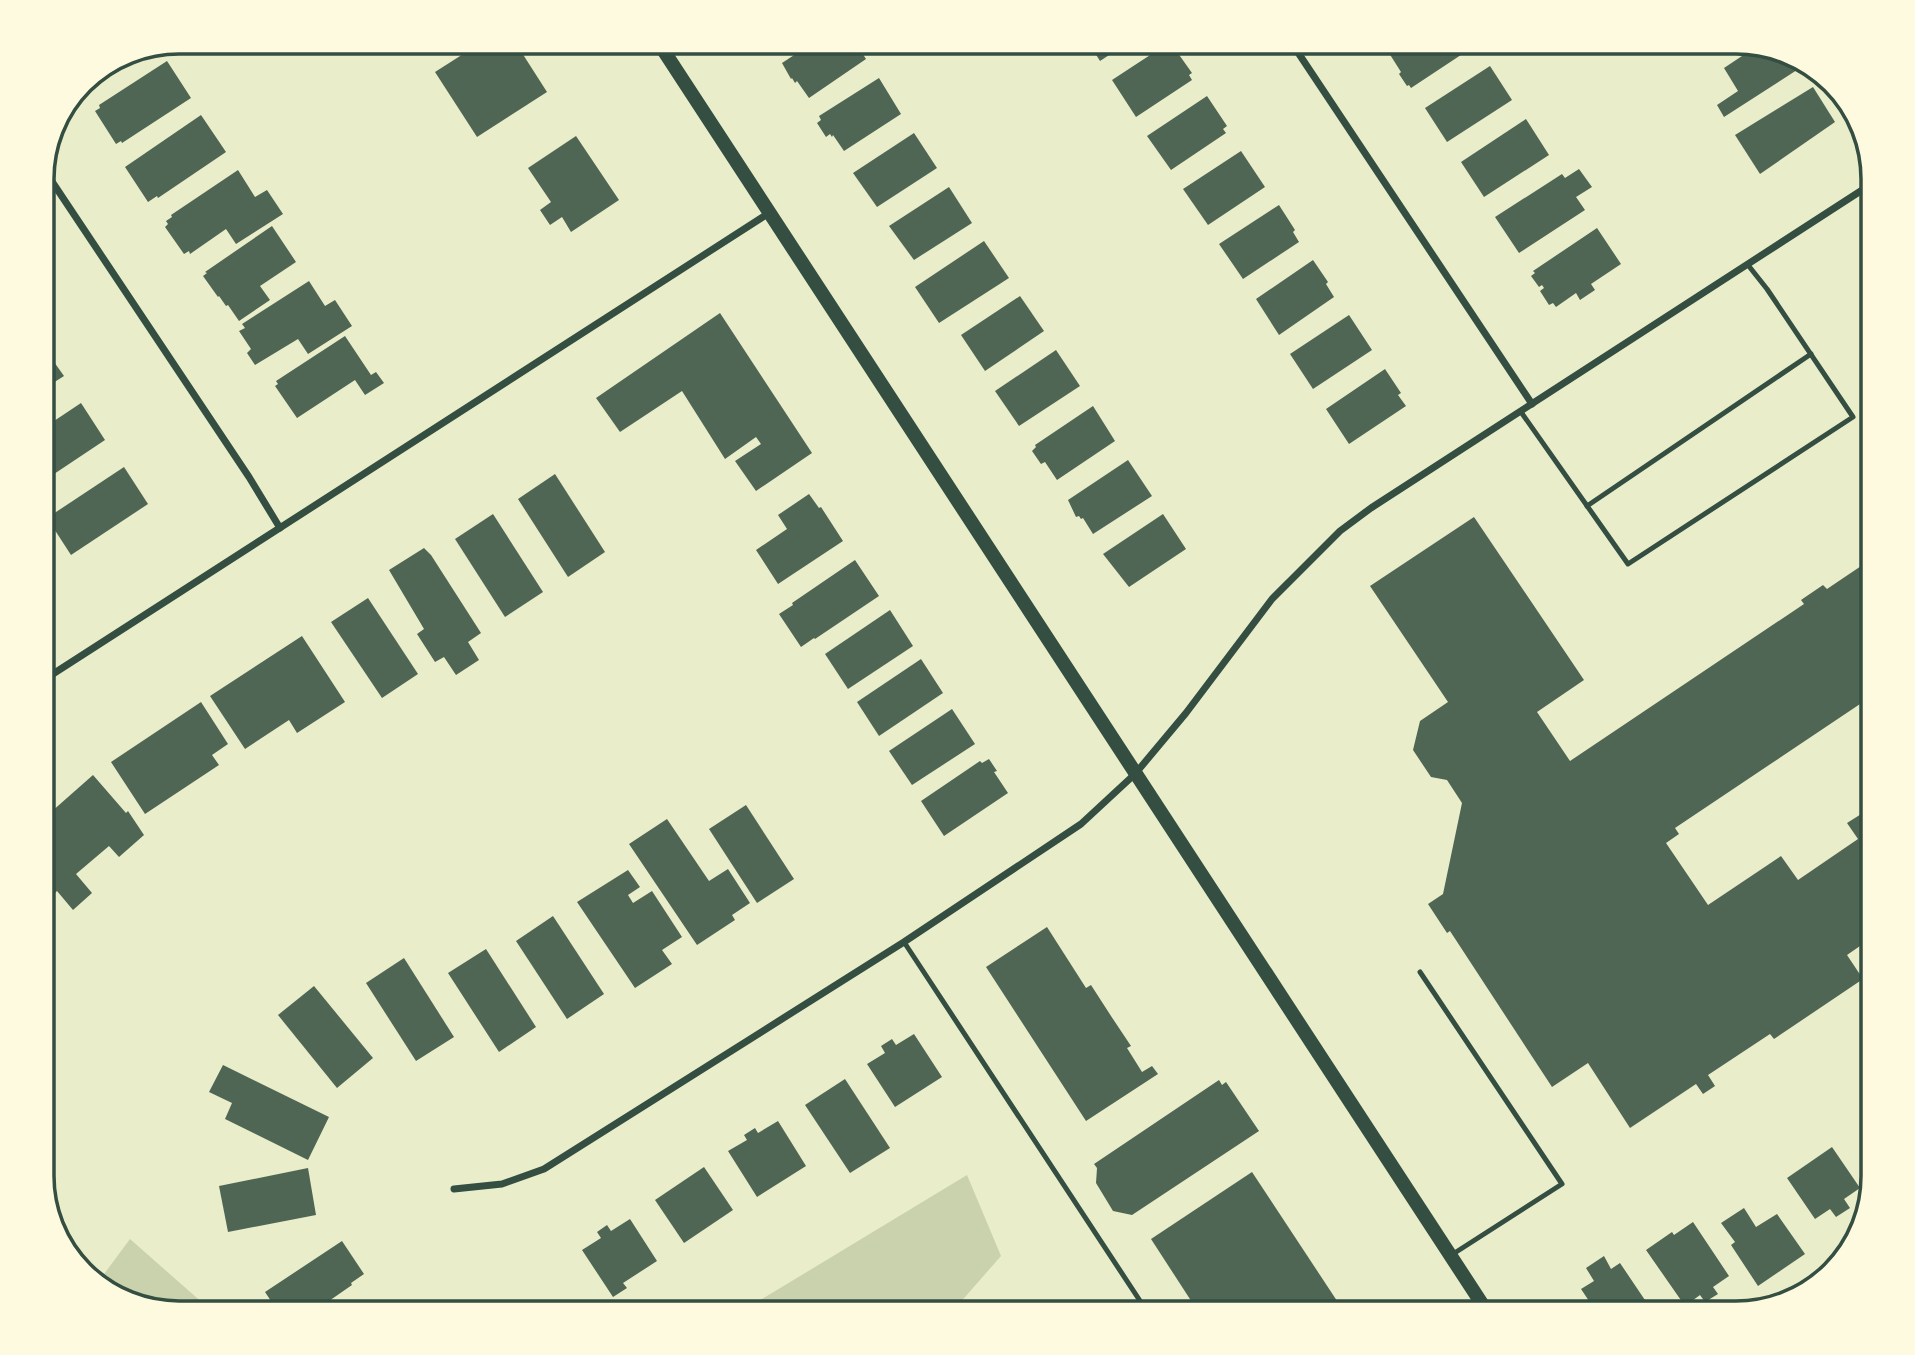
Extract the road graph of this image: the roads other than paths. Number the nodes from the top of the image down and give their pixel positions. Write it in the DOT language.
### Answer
graph roads {
  1 [pos="1299,54"];
  2 [pos="666,55"];
  3 [pos="55,186"];
  4 [pos="1861,191"];
  5 [pos="769,213"];
  6 [pos="1748,265"];
  7 [pos="1811,354"];
  8 [pos="1532,404"];
  9 [pos="1521,412"];
  10 [pos="1587,506"];
  11 [pos="280,528"];
  12 [pos="55,673"];
  13 [pos="1135,774"];
  14 [pos="904,942"];
  15 [pos="1420,972"];
  16 [pos="454,1189"];
  17 [pos="1450,1256"];
  18 [pos="1140,1301"];
  19 [pos="1480,1301"];
  1 -- 8 [label="street"];
  2 -- 5 [label="main road"];
  3 -- 11 [label="street"];
  4 -- 6 [label="street"];
  5 -- 11 [label="street"];
  5 -- 13 [label="main road"];
  6 -- 7 [label="lane"];
  6 -- 8 [label="street"];
  7 -- 10 [label="lane"];
  7 -- 10 [label="lane"];
  8 -- 9 [label="street"];
  9 -- 10 [label="lane"];
  9 -- 13 [label="street"];
  11 -- 12 [label="street"];
  13 -- 14 [label="street"];
  13 -- 17 [label="main road"];
  14 -- 16 [label="street"];
  14 -- 18 [label="lane"];
  15 -- 17 [label="lane"];
  17 -- 19 [label="main road"];
}
